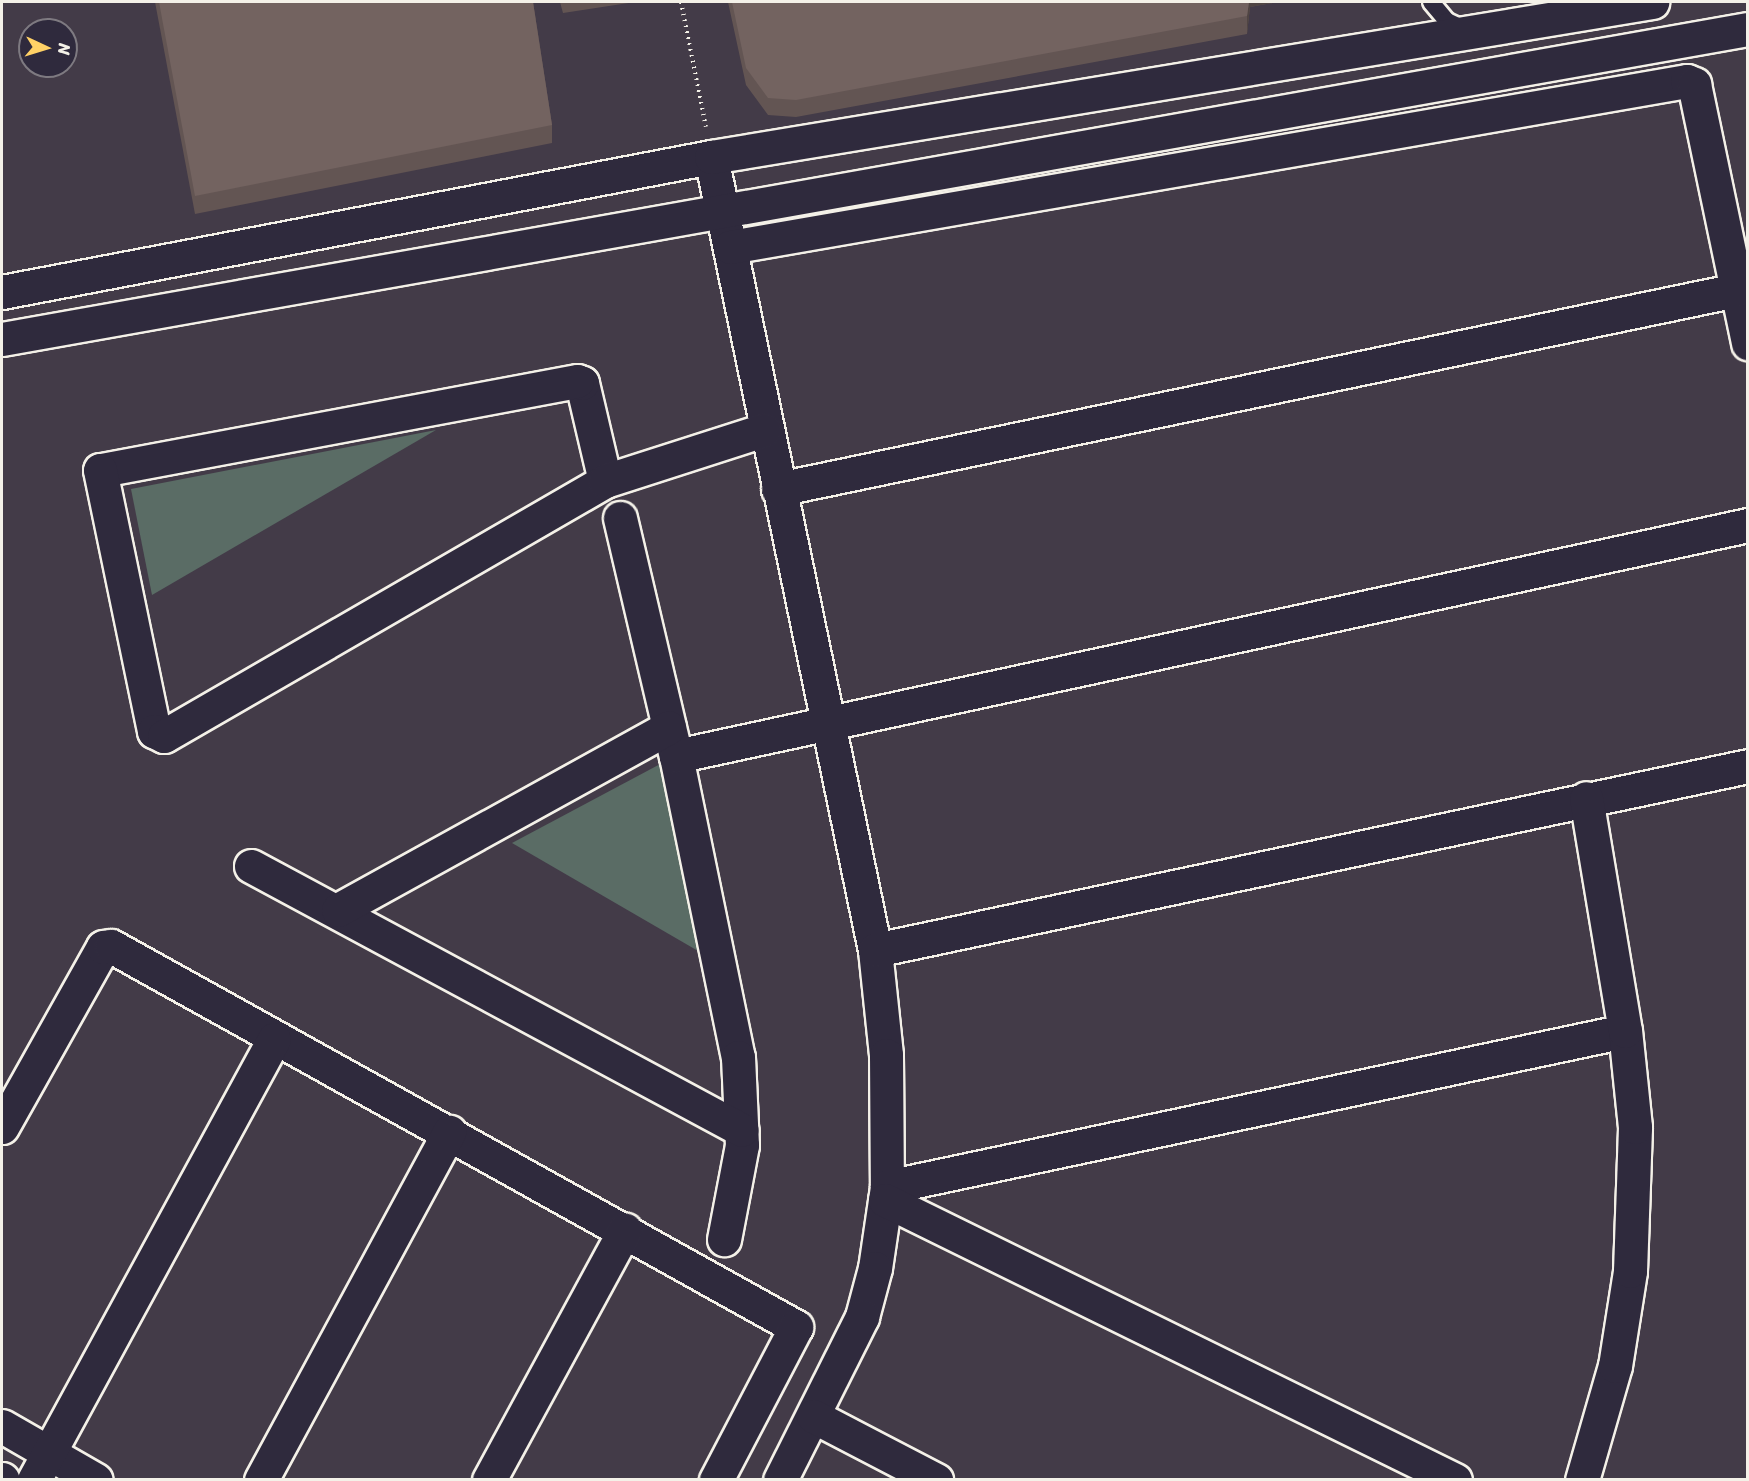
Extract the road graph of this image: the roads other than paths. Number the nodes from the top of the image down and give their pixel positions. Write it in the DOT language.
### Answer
graph roads {
  1 [pos="1431,2"];
  2 [pos="1652,2"];
  3 [pos="1748,29"];
  4 [pos="1469,32"];
  5 [pos="1690,38"];
  6 [pos="1748,45"];
  7 [pos="711,157"];
  8 [pos="722,208"];
  9 [pos="730,247"];
  10 [pos="1736,290"];
  11 [pos="2,292"];
  12 [pos="2,339"];
  13 [pos="1748,343"];
  14 [pos="764,430"];
  15 [pos="605,481"];
  16 [pos="778,489"];
  17 [pos="620,519"];
  18 [pos="1748,525"];
  19 [pos="828,723"];
  20 [pos="673,742"];
  21 [pos="1748,766"];
  22 [pos="1586,798"];
  23 [pos="251,866"];
  24 [pos="338,910"];
  25 [pos="875,950"];
  26 [pos="1625,1030"];
  27 [pos="274,1039"];
  28 [pos="2,1127"];
  29 [pos="742,1130"];
  30 [pos="449,1132"];
  31 [pos="886,1193"];
  32 [pos="625,1229"];
  33 [pos="724,1239"];
  34 [pos="813,1416"];
  35 [pos="2,1426"];
  36 [pos="42,1466"];
  37 [pos="96,1479"];
  38 [pos="261,1479"];
  39 [pos="489,1479"];
  40 [pos="716,1479"];
  41 [pos="780,1479"];
  42 [pos="936,1479"];
  43 [pos="1455,1479"];
  44 [pos="1582,1479"];
  1 -- 4 [label="lane"];
  2 -- 4 [label="street"];
  3 -- 5 [label="street"];
  4 -- 7 [label="street"];
  5 -- 6 [label="street"];
  5 -- 8 [label="street"];
  7 -- 8 [label="street"];
  7 -- 11 [label="street"];
  8 -- 9 [label="street"];
  8 -- 12 [label="street"];
  9 -- 10 [label="street"];
  9 -- 14 [label="street"];
  10 -- 13 [label="street"];
  10 -- 16 [label="street"];
  14 -- 15 [label="street"];
  14 -- 16 [label="street"];
  15 -- 15 [label="street"];
  16 -- 19 [label="street"];
  17 -- 20 [label="street"];
  18 -- 19 [label="street"];
  19 -- 20 [label="street"];
  19 -- 25 [label="street"];
  20 -- 24 [label="street"];
  20 -- 29 [label="street"];
  21 -- 22 [label="street"];
  22 -- 25 [label="street"];
  22 -- 26 [label="street"];
  23 -- 24 [label="street"];
  24 -- 29 [label="street"];
  25 -- 31 [label="street"];
  26 -- 31 [label="street"];
  26 -- 44 [label="street"];
  27 -- 28 [label="street"];
  27 -- 30 [label="street"];
  27 -- 36 [label="street"];
  29 -- 33 [label="street"];
  30 -- 32 [label="street"];
  30 -- 38 [label="street"];
  31 -- 34 [label="street"];
  31 -- 43 [label="street"];
  32 -- 39 [label="street"];
  32 -- 40 [label="street"];
  34 -- 41 [label="street"];
  34 -- 42 [label="street"];
  35 -- 36 [label="street"];
  36 -- 37 [label="street"];
}
